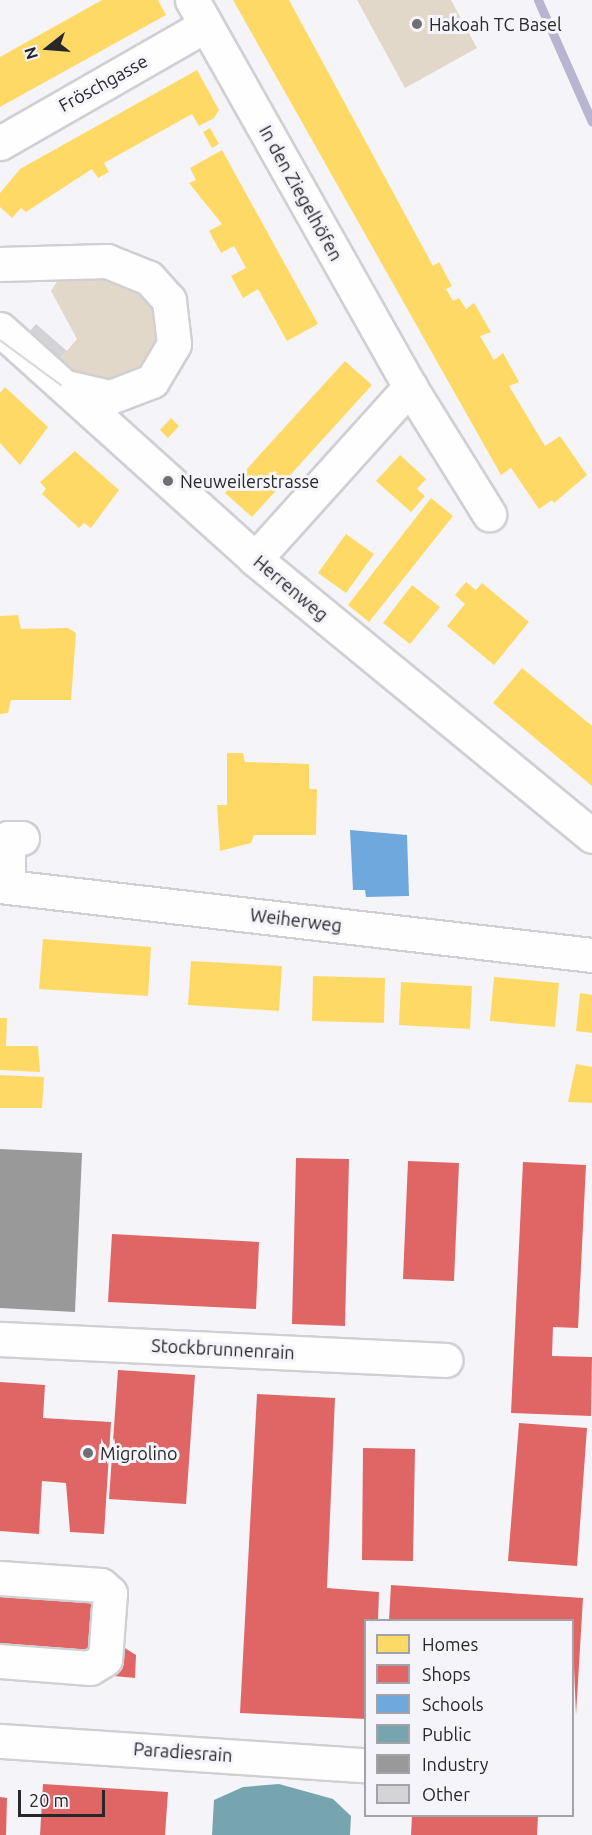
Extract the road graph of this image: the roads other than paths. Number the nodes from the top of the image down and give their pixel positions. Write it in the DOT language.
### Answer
graph roads {
  1 [pos="199,13"];
  2 [pos="0,143"];
  3 [pos="0,264"];
  4 [pos="0,329"];
  5 [pos="61,386"];
  6 [pos="410,387"];
  7 [pos="489,514"];
  8 [pos="255,559"];
  9 [pos="592,836"];
  10 [pos="22,838"];
  11 [pos="4,886"];
  12 [pos="592,955"];
  13 [pos="0,1339"];
  14 [pos="446,1360"];
  15 [pos="0,1578"];
  16 [pos="0,1661"];
  17 [pos="0,1741"];
  18 [pos="364,1765"];
  1 -- 2 [label="street, Fröschgasse"];
  1 -- 6 [label="street, In den Ziegelhöfen"];
  3 -- 5 [label="street"];
  4 -- 5 [label="street, Herrenweg"];
  5 -- 8 [label="street, Herrenweg"];
  6 -- 7 [label="street, In den Ziegelhöfen"];
  6 -- 8 [label="street"];
  8 -- 9 [label="street, Herrenweg"];
  10 -- 11 [label="street"];
  11 -- 12 [label="street, Weiherweg"];
  13 -- 14 [label="street, Stockbrunnenrain"];
  15 -- 16 [label="street"];
  17 -- 18 [label="street, Paradiesrain"];
}
